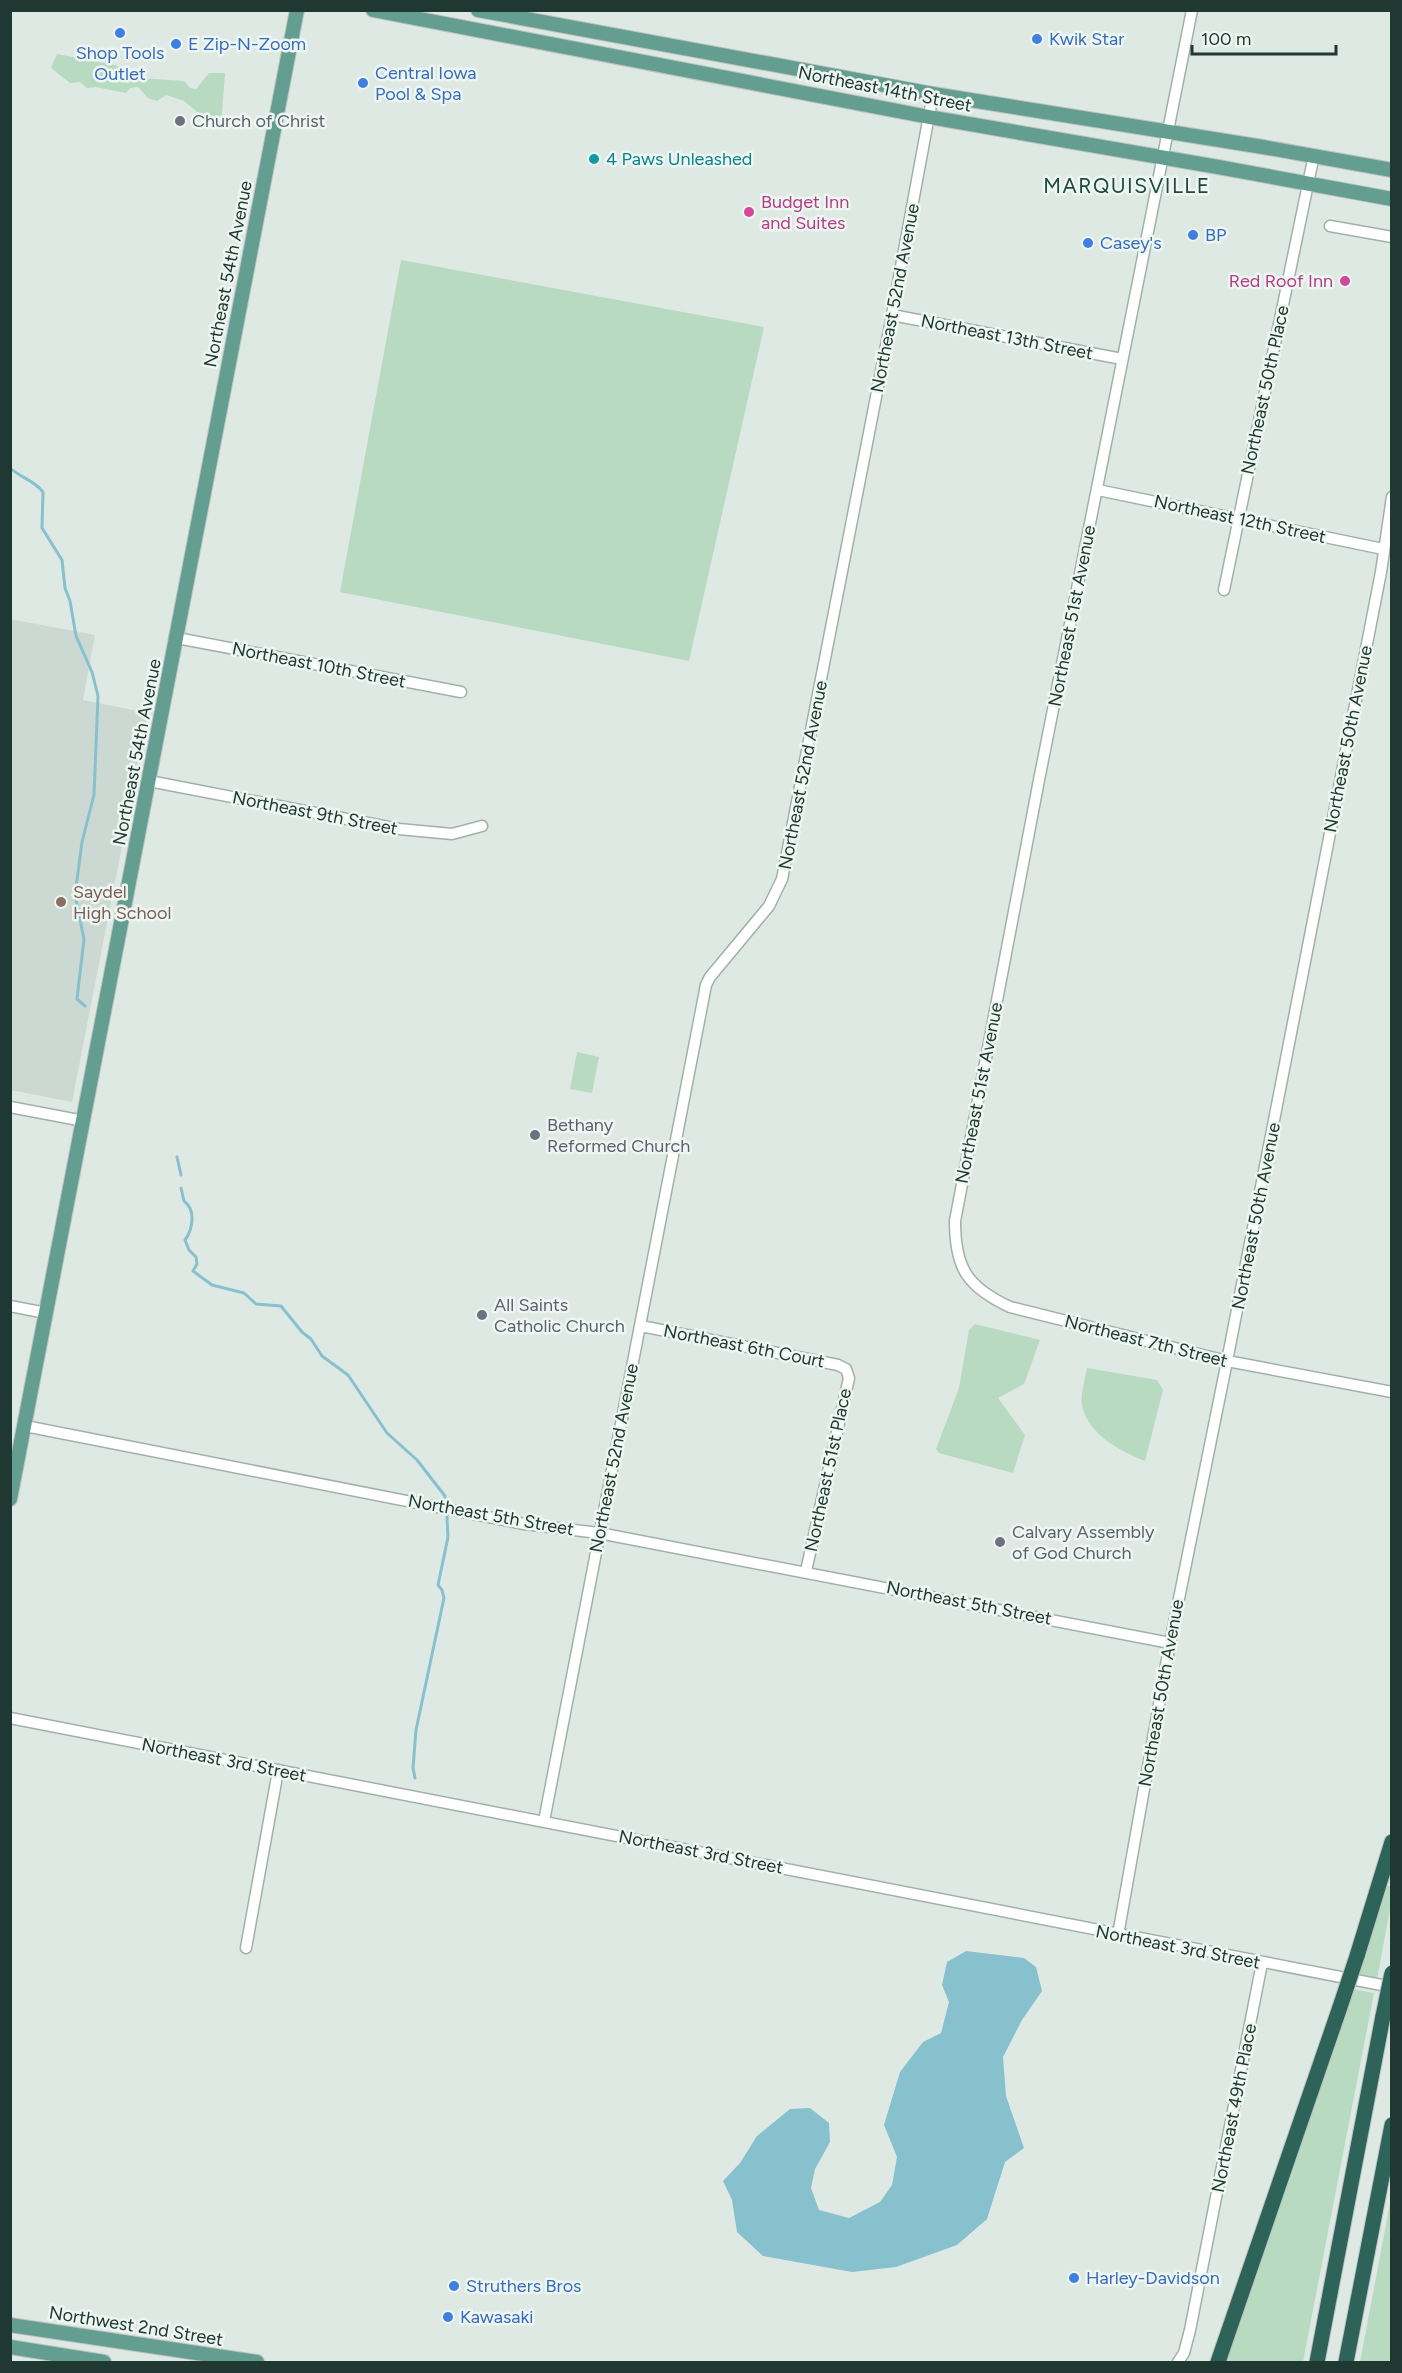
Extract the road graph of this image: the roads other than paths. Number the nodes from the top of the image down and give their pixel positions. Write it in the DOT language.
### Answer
graph roads {
  1 [pos="297,10"];
  2 [pos="373,10"];
  3 [pos="478,10"];
  4 [pos="1192,10"];
  5 [pos="933,94"];
  6 [pos="929,117"];
  7 [pos="1168,132"];
  8 [pos="1314,156"];
  9 [pos="1163,158"];
  10 [pos="1392,170"];
  11 [pos="1308,183"];
  12 [pos="1392,199"];
  13 [pos="1330,226"];
  14 [pos="1392,237"];
  15 [pos="892,315"];
  16 [pos="1122,359"];
  17 [pos="1098,490"];
  18 [pos="1392,497"];
  19 [pos="1239,518"];
  20 [pos="1383,549"];
  21 [pos="1224,590"];
  22 [pos="177,638"];
  23 [pos="461,692"];
  24 [pos="149,781"];
  25 [pos="482,826"];
  26 [pos="10,1107"];
  27 [pos="84,1121"];
  28 [pos="955,1221"];
  29 [pos="10,1306"];
  30 [pos="46,1313"];
  31 [pos="641,1326"];
  32 [pos="1227,1361"];
  33 [pos="846,1369"];
  34 [pos="1392,1392"];
  35 [pos="26,1426"];
  36 [pos="10,1499"];
  37 [pos="599,1533"];
  38 [pos="806,1571"];
  39 [pos="1170,1642"];
  40 [pos="10,1718"];
  41 [pos="278,1771"];
  42 [pos="544,1821"];
  43 [pos="1392,1842"];
  44 [pos="1118,1935"];
  45 [pos="246,1948"];
  46 [pos="1262,1964"];
  47 [pos="1392,1973"];
  48 [pos="1392,1987"];
  49 [pos="1392,2125"];
  50 [pos="10,2325"];
  51 [pos="10,2347"];
  52 [pos="104,2362"];
  53 [pos="257,2362"];
  54 [pos="1178,2362"];
  55 [pos="1218,2362"];
  56 [pos="1317,2362"];
  57 [pos="1346,2362"];
  1 -- 22 [label="main road, Northeast 54th Avenue"];
  2 -- 6 [label="main road, Northeast 14th Street"];
  3 -- 5 [label="main road, Northeast 14th Street"];
  4 -- 7 [label="street, Northeast 51st Avenue"];
  5 -- 6 [label="street, Northeast 52nd Avenue"];
  5 -- 7 [label="main road, Northeast 14th Street"];
  6 -- 9 [label="main road, Northeast 14th Street"];
  6 -- 15 [label="street, Northeast 52nd Avenue"];
  7 -- 8 [label="main road, Northeast 14th Street"];
  7 -- 9 [label="street, Northeast 51st Avenue"];
  8 -- 10 [label="main road, Northeast 14th Street"];
  8 -- 11 [label="street, Northeast 50th Place"];
  9 -- 11 [label="main road, Northeast 14th Street"];
  9 -- 16 [label="street, Northeast 51st Avenue"];
  11 -- 12 [label="main road, Northeast 14th Street"];
  11 -- 19 [label="street, Northeast 50th Place"];
  13 -- 14 [label="street"];
  15 -- 16 [label="street, Northeast 13th Street"];
  15 -- 31 [label="street, Northeast 52nd Avenue"];
  16 -- 17 [label="street, Northeast 51st Avenue"];
  17 -- 19 [label="street, Northeast 12th Street"];
  17 -- 28 [label="street, Northeast 51st Avenue"];
  18 -- 20 [label="street, Northeast 50th Avenue"];
  19 -- 20 [label="street, Northeast 12th Street"];
  19 -- 21 [label="street, Northeast 50th Place"];
  20 -- 32 [label="street, Northeast 50th Avenue"];
  22 -- 23 [label="street, Northeast 10th Street"];
  22 -- 24 [label="main road, Northeast 54th Avenue"];
  24 -- 25 [label="street, Northeast 9th Street"];
  24 -- 27 [label="main road, Northeast 54th Avenue"];
  26 -- 27 [label="street"];
  27 -- 30 [label="main road, Northeast 54th Avenue"];
  28 -- 32 [label="street, Northeast 7th Street"];
  29 -- 30 [label="street"];
  30 -- 35 [label="main road, Northeast 54th Avenue"];
  31 -- 33 [label="street, Northeast 6th Court"];
  31 -- 37 [label="street, Northeast 52nd Avenue"];
  32 -- 34 [label="street, Northeast 7th Street"];
  32 -- 39 [label="street, Northeast 50th Avenue"];
  33 -- 38 [label="street, Northeast 51st Place"];
  35 -- 36 [label="main road, Northeast 54th Avenue"];
  35 -- 37 [label="street, Northeast 5th Street"];
  37 -- 38 [label="street, Northeast 5th Street"];
  37 -- 42 [label="street, Northeast 52nd Avenue"];
  38 -- 39 [label="street, Northeast 5th Street"];
  39 -- 44 [label="street, Northeast 50th Avenue"];
  40 -- 41 [label="street, Northeast 3rd Street"];
  41 -- 42 [label="street, Northeast 3rd Street"];
  41 -- 45 [label="street"];
  42 -- 44 [label="street, Northeast 3rd Street"];
  43 -- 55 [label="highway, bridge"];
  44 -- 46 [label="street, Northeast 3rd Street"];
  46 -- 48 [label="street, Northeast 3rd Street"];
  46 -- 54 [label="street, Northeast 49th Place"];
  47 -- 56 [label="highway, bridge"];
  49 -- 57 [label="highway"];
  50 -- 53 [label="main road, Northwest 2nd Street"];
  51 -- 52 [label="main road"];
}
